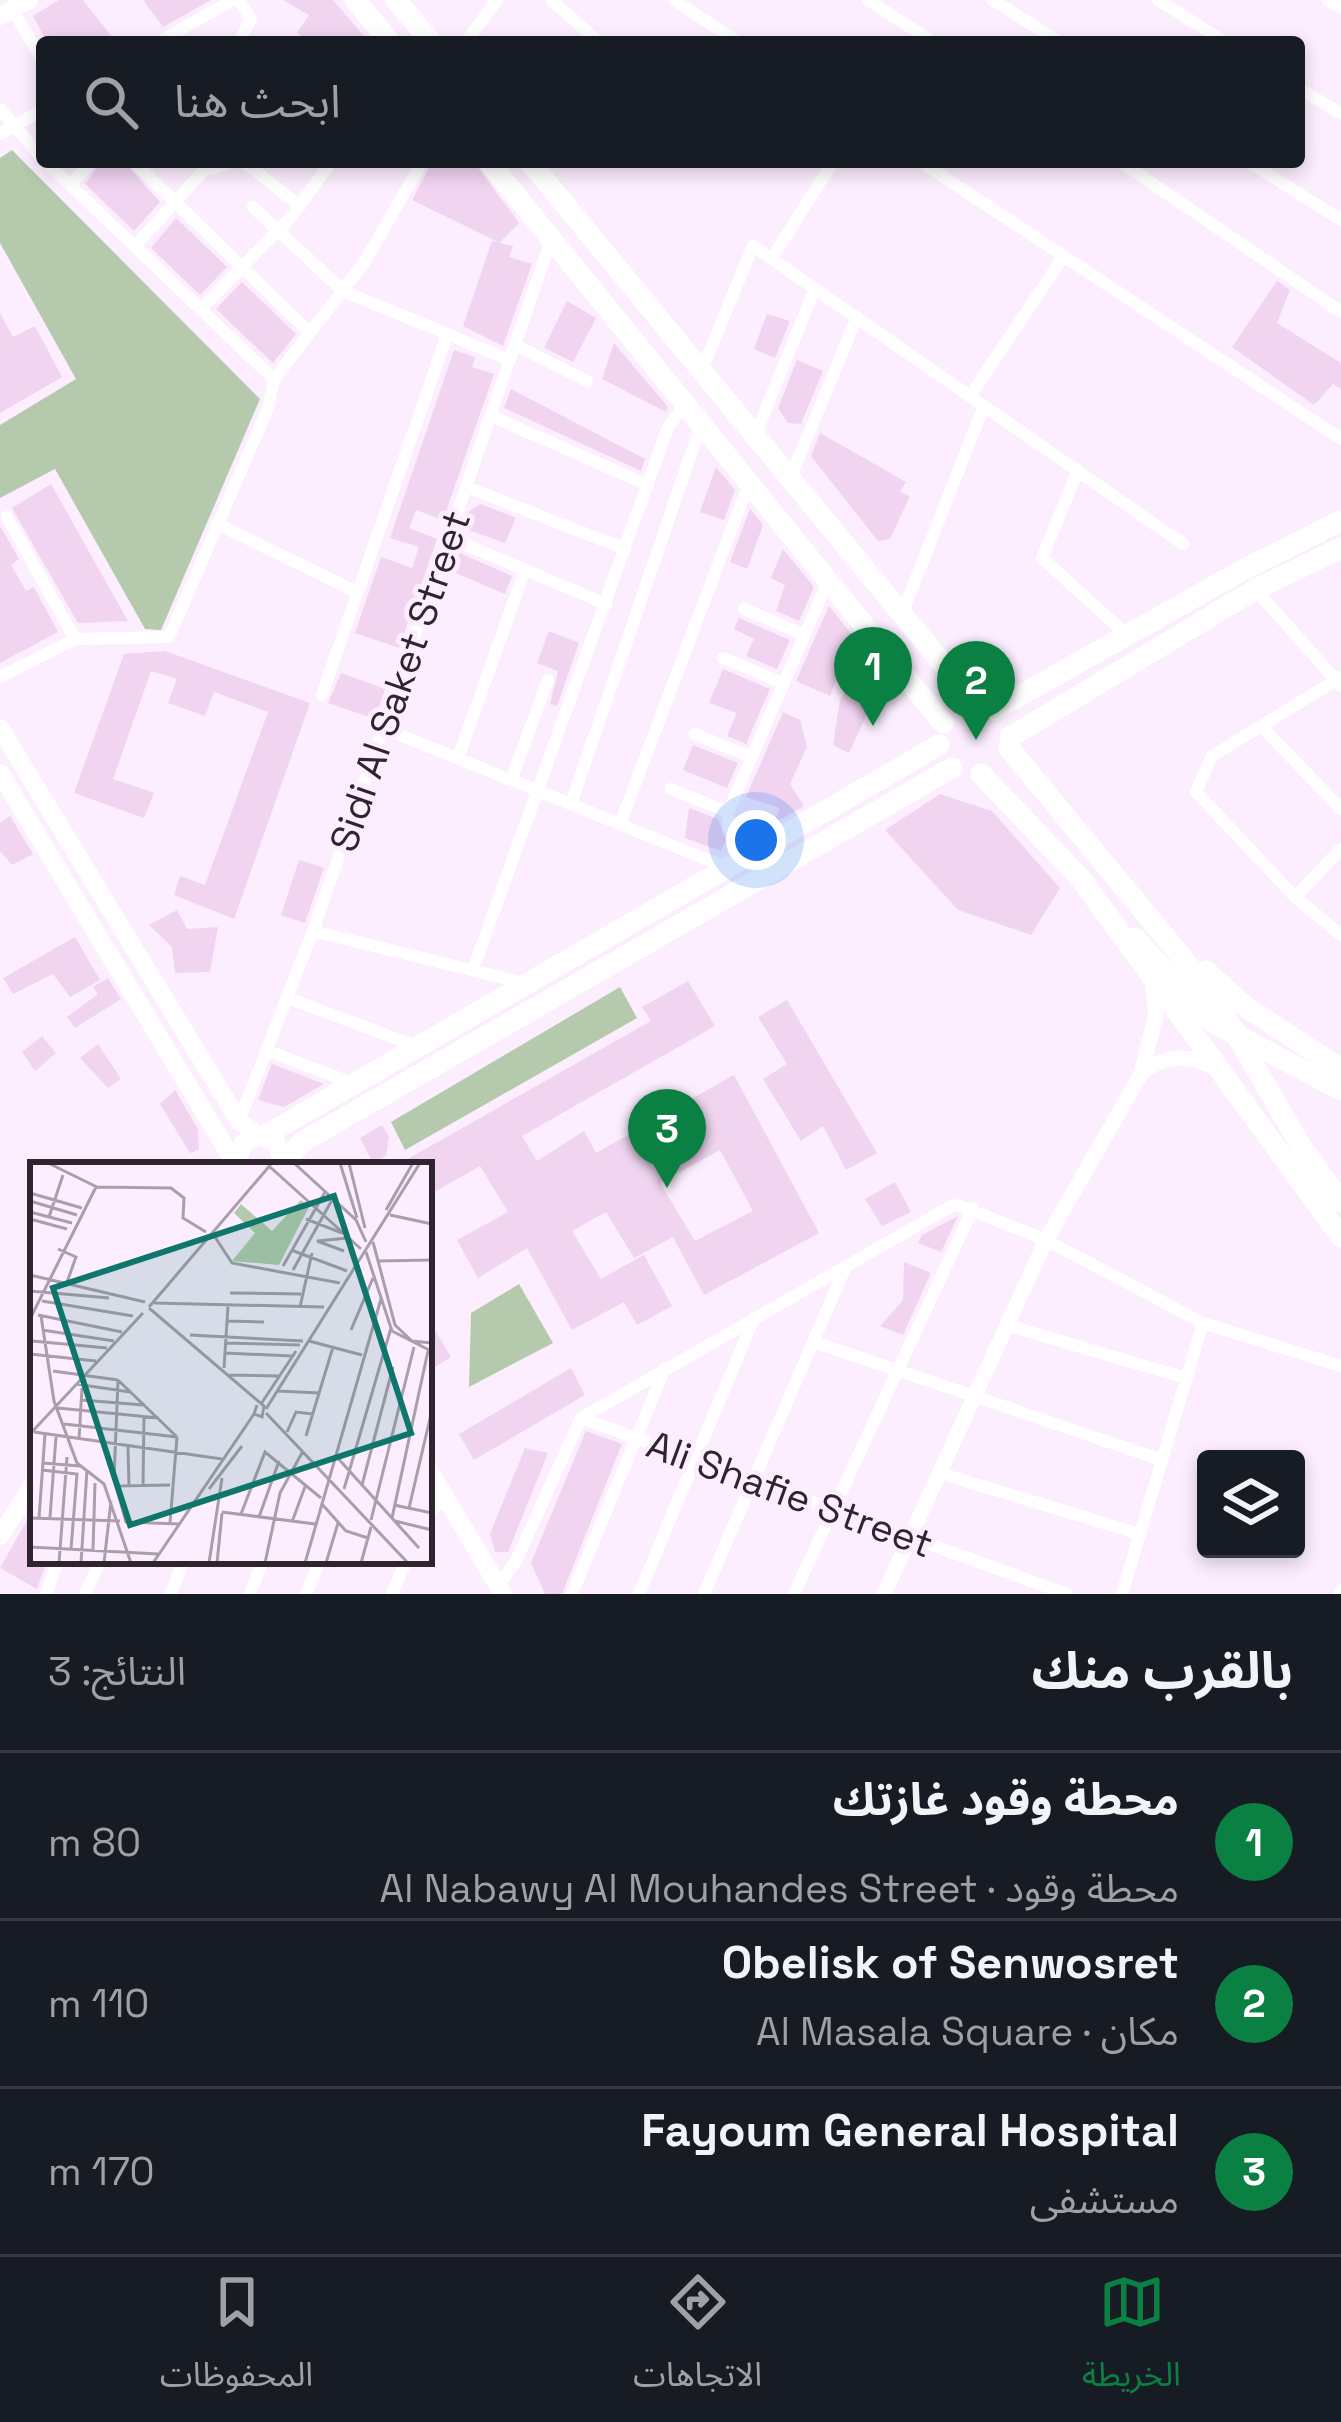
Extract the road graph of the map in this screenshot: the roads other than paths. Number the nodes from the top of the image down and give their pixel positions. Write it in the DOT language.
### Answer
graph roads {
  1 [pos="236,0"];
  2 [pos="355,0"];
  3 [pos="396,0"];
  4 [pos="497,0"];
  5 [pos="551,0"];
  6 [pos="674,0"];
  7 [pos="868,0"];
  8 [pos="993,0"];
  9 [pos="1158,0"];
  10 [pos="1328,0"];
  11 [pos="14,8"];
  12 [pos="1341,8"];
  13 [pos="202,17"];
  14 [pos="169,36"];
  15 [pos="191,36"];
  16 [pos="242,36"];
  17 [pos="385,36"];
  18 [pos="426,36"];
  19 [pos="470,36"];
  20 [pos="592,36"];
  21 [pos="729,36"];
  22 [pos="925,36"];
  23 [pos="1050,36"];
  24 [pos="1215,36"];
  25 [pos="36,48"];
  26 [pos="1305,92"];
  27 [pos="0,110"];
  28 [pos="36,114"];
  29 [pos="1341,114"];
  30 [pos="6,131"];
  31 [pos="36,154"];
  32 [pos="52,168"];
  33 [pos="86,168"];
  34 [pos="140,168"];
  35 [pos="199,168"];
  36 [pos="252,168"];
  37 [pos="327,168"];
  38 [pos="419,168"];
  39 [pos="495,168"];
  40 [pos="535,168"];
  41 [pos="829,168"];
  42 [pos="930,168"];
  43 [pos="1130,168"];
  44 [pos="1259,168"];
  45 [pos="70,185"];
  46 [pos="176,202"];
  47 [pos="300,206"];
  48 [pos="253,207"];
  49 [pos="1341,220"];
  50 [pos="278,231"];
  51 [pos="552,237"];
  52 [pos="135,246"];
  53 [pos="1064,256"];
  54 [pos="772,258"];
  55 [pos="244,266"];
  56 [pos="815,288"];
  57 [pos="343,291"];
  58 [pos="201,309"];
  59 [pos="1341,312"];
  60 [pos="856,317"];
  61 [pos="310,333"];
  62 [pos="446,334"];
  63 [pos="515,345"];
  64 [pos="510,360"];
  65 [pos="702,371"];
  66 [pos="274,379"];
  67 [pos="587,381"];
  68 [pos="970,396"];
  69 [pos="687,402"];
  70 [pos="984,406"];
  71 [pos="491,416"];
  72 [pos="1341,420"];
  73 [pos="702,423"];
  74 [pos="1325,427"];
  75 [pos="755,436"];
  76 [pos="1341,439"];
  77 [pos="1078,470"];
  78 [pos="790,479"];
  79 [pos="750,482"];
  80 [pos="647,485"];
  81 [pos="467,488"];
  82 [pos="7,517"];
  83 [pos="1341,521"];
  84 [pos="217,524"];
  85 [pos="450,538"];
  86 [pos="1183,544"];
  87 [pos="1341,548"];
  88 [pos="625,549"];
  89 [pos="525,570"];
  90 [pos="1243,570"];
  91 [pos="828,581"];
  92 [pos="1256,589"];
  93 [pos="358,592"];
  94 [pos="605,604"];
  95 [pos="745,609"];
  96 [pos="902,615"];
  97 [pos="805,635"];
  98 [pos="1128,636"];
  99 [pos="74,639"];
  100 [pos="723,658"];
  101 [pos="0,677"];
  102 [pos="548,680"];
  103 [pos="1338,682"];
  104 [pos="783,683"];
  105 [pos="322,694"];
  106 [pos="985,707"];
  107 [pos="1262,727"];
  108 [pos="0,728"];
  109 [pos="385,729"];
  110 [pos="694,734"];
  111 [pos="941,734"];
  112 [pos="1009,742"];
  113 [pos="751,757"];
  114 [pos="458,758"];
  115 [pos="952,768"];
  116 [pos="0,773"];
  117 [pos="981,774"];
  118 [pos="511,780"];
  119 [pos="671,789"];
  120 [pos="539,791"];
  121 [pos="571,804"];
  122 [pos="1341,809"];
  123 [pos="728,812"];
  124 [pos="620,824"];
  125 [pos="1341,849"];
  126 [pos="750,856"];
  127 [pos="1102,861"];
  128 [pos="729,868"];
  129 [pos="1081,879"];
  130 [pos="1294,897"];
  131 [pos="674,900"];
  132 [pos="108,903"];
  133 [pos="86,915"];
  134 [pos="684,922"];
  135 [pos="1115,923"];
  136 [pos="313,931"];
  137 [pos="1159,931"];
  138 [pos="1341,934"];
  139 [pos="473,970"];
  140 [pos="1150,976"];
  141 [pos="529,984"];
  142 [pos="288,998"];
  143 [pos="1243,1040"];
  144 [pos="268,1051"];
  145 [pos="419,1057"];
  146 [pos="1214,1067"];
  147 [pos="1341,1070"];
  148 [pos="1141,1074"];
  149 [pos="392,1077"];
  150 [pos="356,1084"];
  151 [pos="1341,1090"];
  152 [pos="239,1120"];
  153 [pos="262,1136"];
  154 [pos="229,1161"];
  155 [pos="283,1162"];
  156 [pos="284,1162"];
  157 [pos="1341,1202"];
  158 [pos="973,1208"];
  159 [pos="1341,1237"];
  160 [pos="1046,1240"];
  161 [pos="846,1266"];
  162 [pos="754,1317"];
  163 [pos="1202,1323"];
  164 [pos="1006,1325"];
  165 [pos="814,1342"];
  166 [pos="666,1366"];
  167 [pos="1341,1366"];
  168 [pos="898,1373"];
  169 [pos="1186,1378"];
  170 [pos="971,1400"];
  171 [pos="580,1418"];
  172 [pos="637,1438"];
  173 [pos="695,1460"];
  174 [pos="1162,1460"];
  175 [pos="939,1473"];
  176 [pos="432,1475"];
  177 [pos="754,1484"];
  178 [pos="30,1489"];
  179 [pos="445,1498"];
  180 [pos="432,1509"];
  181 [pos="833,1512"];
  182 [pos="2,1527"];
  183 [pos="1140,1534"];
  184 [pos="910,1537"];
  185 [pos="57,1564"];
  186 [pos="99,1564"];
  187 [pos="182,1564"];
  188 [pos="261,1564"];
  189 [pos="319,1564"];
  190 [pos="405,1564"];
  191 [pos="498,1591"];
  192 [pos="46,1594"];
  193 [pos="85,1594"];
  194 [pos="171,1594"];
  195 [pos="250,1594"];
  196 [pos="306,1594"];
  197 [pos="392,1594"];
  198 [pos="572,1594"];
  199 [pos="639,1594"];
  200 [pos="704,1594"];
  201 [pos="794,1594"];
  202 [pos="884,1594"];
  203 [pos="1067,1594"];
  204 [pos="1122,1594"];
  1 -- 13 [label="street"];
  1 -- 16 [label="street"];
  2 -- 17 [label="main road"];
  3 -- 18 [label="main road"];
  4 -- 19 [label="street"];
  5 -- 20 [label="street"];
  6 -- 21 [label="street"];
  7 -- 22 [label="street"];
  8 -- 23 [label="street"];
  9 -- 24 [label="street"];
  10 -- 12 [label="street"];
  11 -- 25 [label="street"];
  13 -- 14 [label="street"];
  13 -- 15 [label="street"];
  26 -- 29 [label="street"];
  27 -- 30 [label="street"];
  28 -- 30 [label="street"];
  30 -- 31 [label="street"];
  32 -- 45 [label="street"];
  33 -- 45 [label="street"];
  34 -- 46 [label="street"];
  35 -- 46 [label="street"];
  36 -- 47 [label="street"];
  37 -- 47 [label="street"];
  38 -- 57 [label="street"];
  39 -- 51 [label="main road"];
  40 -- 65 [label="main road"];
  41 -- 54 [label="street"];
  42 -- 53 [label="street"];
  43 -- 59 [label="street"];
  44 -- 49 [label="street"];
  45 -- 52 [label="street"];
  46 -- 52 [label="street"];
  46 -- 55 [label="street"];
  47 -- 50 [label="street"];
  48 -- 50 [label="street"];
  50 -- 55 [label="street"];
  50 -- 57 [label="street"];
  51 -- 63 [label="street, Sidi Al Saket Street"];
  51 -- 69 [label="main road"];
  52 -- 58 [label="street"];
  53 -- 68 [label="street"];
  53 -- 74 [label="street"];
  54 -- 56 [label="street"];
  54 -- 65 [label="street"];
  55 -- 58 [label="street"];
  55 -- 61 [label="street"];
  56 -- 60 [label="street"];
  56 -- 75 [label="street"];
  57 -- 61 [label="street"];
  57 -- 62 [label="street"];
  58 -- 66 [label="street"];
  60 -- 68 [label="street"];
  60 -- 78 [label="street"];
  61 -- 66 [label="street"];
  62 -- 64 [label="street"];
  62 -- 93 [label="street"];
  63 -- 64 [label="street, Sidi Al Saket Street"];
  63 -- 67 [label="street"];
  64 -- 71 [label="street, Sidi Al Saket Street"];
  65 -- 75 [label="main road"];
  66 -- 84 [label="street"];
  68 -- 70 [label="street"];
  69 -- 73 [label="main road"];
  69 -- 80 [label="street"];
  70 -- 77 [label="street"];
  70 -- 96 [label="street"];
  71 -- 80 [label="street"];
  71 -- 81 [label="street, Sidi Al Saket Street"];
  72 -- 74 [label="street"];
  73 -- 79 [label="main road"];
  73 -- 121 [label="street"];
  74 -- 76 [label="street"];
  75 -- 78 [label="main road"];
  77 -- 86 [label="street"];
  77 -- 98 [label="street"];
  78 -- 96 [label="main road"];
  79 -- 91 [label="main road"];
  79 -- 124 [label="street"];
  80 -- 88 [label="street"];
  81 -- 85 [label="street, Sidi Al Saket Street"];
  81 -- 88 [label="street"];
  82 -- 99 [label="street"];
  83 -- 90 [label="main road"];
  84 -- 93 [label="street"];
  84 -- 99 [label="street"];
  85 -- 89 [label="street"];
  85 -- 109 [label="street, Sidi Al Saket Street"];
  87 -- 92 [label="main road"];
  88 -- 94 [label="street"];
  89 -- 94 [label="street"];
  89 -- 114 [label="street"];
  90 -- 92 [label="street"];
  90 -- 98 [label="main road"];
  91 -- 97 [label="street"];
  91 -- 111 [label="main road"];
  92 -- 103 [label="street"];
  92 -- 112 [label="main road"];
  93 -- 105 [label="street"];
  94 -- 120 [label="street"];
  95 -- 97 [label="street"];
  96 -- 106 [label="main road"];
  97 -- 104 [label="street"];
  98 -- 106 [label="main road"];
  99 -- 101 [label="street"];
  100 -- 104 [label="street"];
  102 -- 118 [label="street"];
  103 -- 107 [label="street"];
  104 -- 113 [label="street"];
  106 -- 111 [label="main road"];
  106 -- 112 [label="main road"];
  107 -- 122 [label="street"];
  107 -- 130 [label="street"];
  108 -- 132 [label="main road"];
  109 -- 114 [label="street"];
  109 -- 136 [label="street, Sidi Al Saket Street"];
  110 -- 113 [label="street"];
  111 -- 115 [label="main road"];
  111 -- 126 [label="main road"];
  112 -- 117 [label="main road"];
  112 -- 127 [label="main road"];
  113 -- 123 [label="street"];
  114 -- 118 [label="street"];
  115 -- 117 [label="main road"];
  115 -- 134 [label="main road"];
  116 -- 133 [label="main road"];
  117 -- 129 [label="main road"];
  118 -- 120 [label="street"];
  119 -- 123 [label="street"];
  120 -- 121 [label="street"];
  120 -- 139 [label="street"];
  121 -- 124 [label="street"];
  123 -- 126 [label="street"];
  124 -- 128 [label="street"];
  125 -- 130 [label="street"];
  126 -- 128 [label="main road"];
  127 -- 129 [label="main road"];
  127 -- 137 [label="main road"];
  128 -- 131 [label="main road"];
  129 -- 135 [label="main road"];
  130 -- 138 [label="street"];
  131 -- 134 [label="main road"];
  131 -- 141 [label="main road"];
  132 -- 133 [label="main road"];
  132 -- 152 [label="main road"];
  133 -- 154 [label="main road"];
  134 -- 145 [label="main road"];
  135 -- 140 [label="main road"];
  135 -- 143 [label="main road"];
  136 -- 139 [label="street"];
  136 -- 142 [label="street, Sidi Al Saket Street"];
  137 -- 143 [label="main road"];
  137 -- 147 [label="main road"];
  139 -- 141 [label="street"];
  140 -- 146 [label="main road"];
  140 -- 148 [label="street"];
  141 -- 145 [label="main road"];
  142 -- 144 [label="street, Sidi Al Saket Street"];
  142 -- 145 [label="street"];
  143 -- 151 [label="main road"];
  143 -- 157 [label="main road"];
  144 -- 150 [label="street"];
  144 -- 152 [label="street, Sidi Al Saket Street"];
  145 -- 149 [label="main road"];
  146 -- 148 [label="street"];
  146 -- 159 [label="main road"];
  148 -- 160 [label="street"];
  149 -- 150 [label="main road"];
  149 -- 156 [label="main road"];
  150 -- 153 [label="main road"];
  152 -- 153 [label="main road"];
  153 -- 154 [label="main road"];
  153 -- 155 [label="main road"];
  158 -- 160 [label="street"];
  158 -- 161 [label="street"];
  158 -- 168 [label="street"];
  160 -- 163 [label="street"];
  160 -- 164 [label="street"];
  161 -- 162 [label="street"];
  161 -- 165 [label="street"];
  162 -- 166 [label="street"];
  162 -- 173 [label="street"];
  163 -- 167 [label="street"];
  163 -- 169 [label="street"];
  164 -- 169 [label="street"];
  164 -- 170 [label="street"];
  165 -- 168 [label="street"];
  165 -- 177 [label="street"];
  166 -- 171 [label="street"];
  166 -- 172 [label="street"];
  168 -- 170 [label="street"];
  168 -- 181 [label="street"];
  169 -- 174 [label="street"];
  170 -- 174 [label="street"];
  170 -- 175 [label="street"];
  171 -- 172 [label="street, Ali Shafie Street"];
  171 -- 191 [label="street"];
  172 -- 173 [label="street, Ali Shafie Street"];
  172 -- 198 [label="street"];
  173 -- 177 [label="street, Ali Shafie Street"];
  173 -- 199 [label="street"];
  174 -- 183 [label="street"];
  175 -- 183 [label="street"];
  175 -- 184 [label="street"];
  176 -- 179 [label="main road"];
  177 -- 181 [label="street, Ali Shafie Street"];
  177 -- 200 [label="street"];
  178 -- 182 [label="main road"];
  179 -- 180 [label="street"];
  179 -- 191 [label="main road"];
  181 -- 184 [label="street, Ali Shafie Street"];
  181 -- 201 [label="street"];
  183 -- 204 [label="street"];
  184 -- 202 [label="street"];
  184 -- 203 [label="street, Ali Shafie Street"];
  185 -- 192 [label="street"];
  186 -- 193 [label="street"];
  187 -- 194 [label="street"];
  188 -- 195 [label="street"];
  189 -- 196 [label="street"];
  190 -- 197 [label="street"];
}
